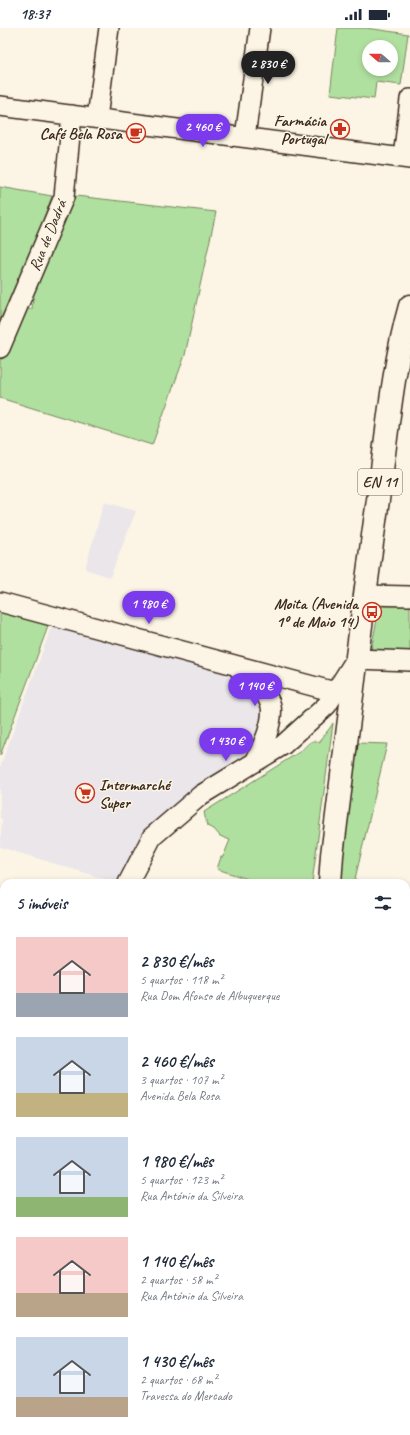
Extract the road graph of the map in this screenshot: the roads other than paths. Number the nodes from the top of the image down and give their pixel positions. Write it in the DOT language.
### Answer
graph roads {
  1 [pos="109,28"];
  2 [pos="260,28"];
  3 [pos="410,99"];
  4 [pos="0,106"];
  5 [pos="72,115"];
  6 [pos="97,118"];
  7 [pos="245,137"];
  8 [pos="406,158"];
  9 [pos="410,306"];
  10 [pos="0,348"];
  11 [pos="365,595"];
  12 [pos="410,596"];
  13 [pos="0,602"];
  14 [pos="356,659"];
  15 [pos="410,661"];
  16 [pos="224,662"];
  17 [pos="335,692"];
  18 [pos="255,762"];
  19 [pos="332,855"];
  20 [pos="130,879"];
  21 [pos="327,879"];
  22 [pos="330,879"];
  1 -- 6 [label="street"];
  2 -- 7 [label="street"];
  3 -- 8 [label="street"];
  4 -- 5 [label="street"];
  5 -- 6 [label="street"];
  5 -- 10 [label="street, Rua de Dadrá"];
  6 -- 7 [label="street"];
  7 -- 8 [label="street"];
  9 -- 11 [label="main road, EN 11"];
  11 -- 12 [label="street"];
  11 -- 14 [label="main road, EN 11"];
  13 -- 16 [label="street"];
  14 -- 15 [label="street"];
  14 -- 17 [label="street"];
  14 -- 19 [label="main road, EN 11"];
  16 -- 17 [label="street"];
  16 -- 18 [label="street"];
  17 -- 18 [label="street"];
  18 -- 20 [label="street"];
  19 -- 21 [label="main road, EN 11"];
  19 -- 22 [label="main road, EN 11"];
}
